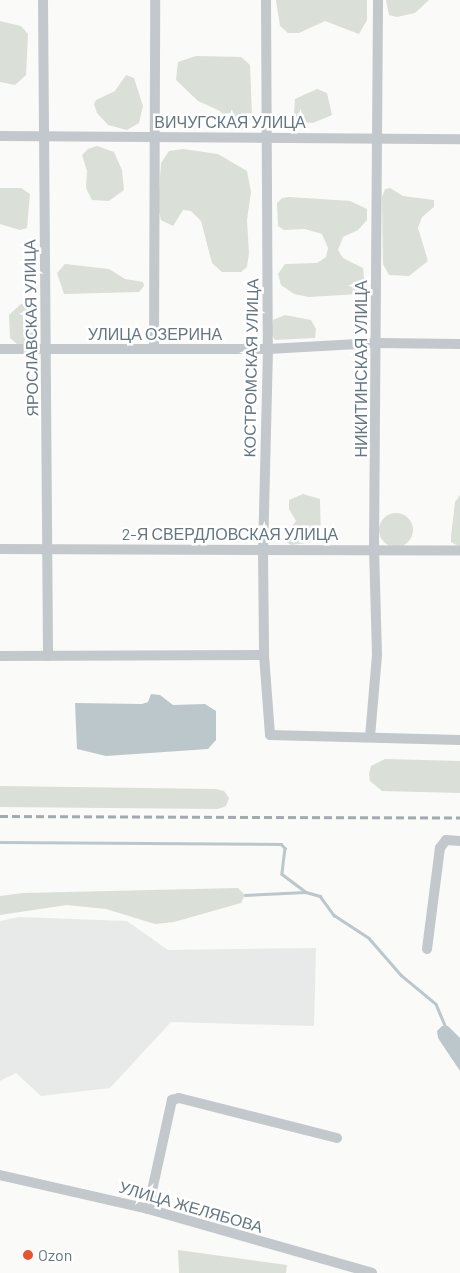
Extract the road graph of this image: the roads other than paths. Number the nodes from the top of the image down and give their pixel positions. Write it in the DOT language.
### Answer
graph roads {
  1 [pos="43,0"];
  2 [pos="154,0"];
  3 [pos="266,0"];
  4 [pos="378,0"];
  5 [pos="0,136"];
  6 [pos="43,136"];
  7 [pos="153,136"];
  8 [pos="266,137"];
  9 [pos="377,137"];
  10 [pos="460,139"];
  11 [pos="376,343"];
  12 [pos="460,344"];
  13 [pos="0,349"];
  14 [pos="47,349"];
  15 [pos="154,349"];
  16 [pos="268,349"];
  17 [pos="0,549"];
  18 [pos="46,549"];
  19 [pos="374,549"];
  20 [pos="263,551"];
  21 [pos="460,551"];
  22 [pos="264,655"];
  23 [pos="0,656"];
  24 [pos="48,656"];
  25 [pos="370,737"];
  26 [pos="460,740"];
  27 [pos="460,841"];
  28 [pos="427,949"];
  29 [pos="337,1138"];
  30 [pos="0,1175"];
  31 [pos="148,1209"];
  32 [pos="372,1273"];
  1 -- 6 [label="street, ЯРОСЛАВСКАЯ УЛИЦА"];
  2 -- 7 [label="street"];
  3 -- 8 [label="street, КОСТРОМСКАЯ УЛИЦА"];
  4 -- 9 [label="street, НИКИТИНСКАЯ УЛИЦА"];
  5 -- 6 [label="street, ВИЧУГСКАЯ УЛИЦА"];
  6 -- 7 [label="street, ВИЧУГСКАЯ УЛИЦА"];
  6 -- 14 [label="street, ЯРОСЛАВСКАЯ УЛИЦА"];
  7 -- 8 [label="street, ВИЧУГСКАЯ УЛИЦА"];
  7 -- 15 [label="street"];
  8 -- 9 [label="street, ВИЧУГСКАЯ УЛИЦА"];
  8 -- 16 [label="street, КОСТРОМСКАЯ УЛИЦА"];
  9 -- 10 [label="street, ВИЧУГСКАЯ УЛИЦА"];
  9 -- 11 [label="street, НИКИТИНСКАЯ УЛИЦА"];
  11 -- 12 [label="street, УЛИЦА ОЗЕРИНА"];
  11 -- 16 [label="street, УЛИЦА ОЗЕРИНА"];
  11 -- 19 [label="street, НИКИТИНСКАЯ УЛИЦА"];
  13 -- 14 [label="street, УЛИЦА ОЗЕРИНА"];
  14 -- 15 [label="street, УЛИЦА ОЗЕРИНА"];
  14 -- 18 [label="street, ЯРОСЛАВСКАЯ УЛИЦА"];
  15 -- 16 [label="street, УЛИЦА ОЗЕРИНА"];
  16 -- 20 [label="street, КОСТРОМСКАЯ УЛИЦА"];
  17 -- 18 [label="street, 2-Я СВЕРДЛОВСКАЯ УЛИЦА"];
  18 -- 20 [label="street, 2-Я СВЕРДЛОВСКАЯ УЛИЦА"];
  18 -- 24 [label="street, ЯРОСЛАВСКАЯ УЛИЦА"];
  19 -- 20 [label="street, 2-Я СВЕРДЛОВСКАЯ УЛИЦА"];
  19 -- 21 [label="street, 2-Я СВЕРДЛОВСКАЯ УЛИЦА"];
  19 -- 25 [label="street, НИКИТИНСКАЯ УЛИЦА"];
  20 -- 22 [label="street, КОСТРОМСКАЯ УЛИЦА"];
  22 -- 24 [label="street"];
  22 -- 25 [label="street, КОСТРОМСКАЯ УЛИЦА"];
  23 -- 24 [label="street"];
  25 -- 26 [label="street"];
  27 -- 28 [label="street"];
  29 -- 31 [label="street"];
  30 -- 31 [label="street, УЛИЦА ЖЕЛЯБОВА"];
  31 -- 32 [label="street, УЛИЦА ЖЕЛЯБОВА"];
}
